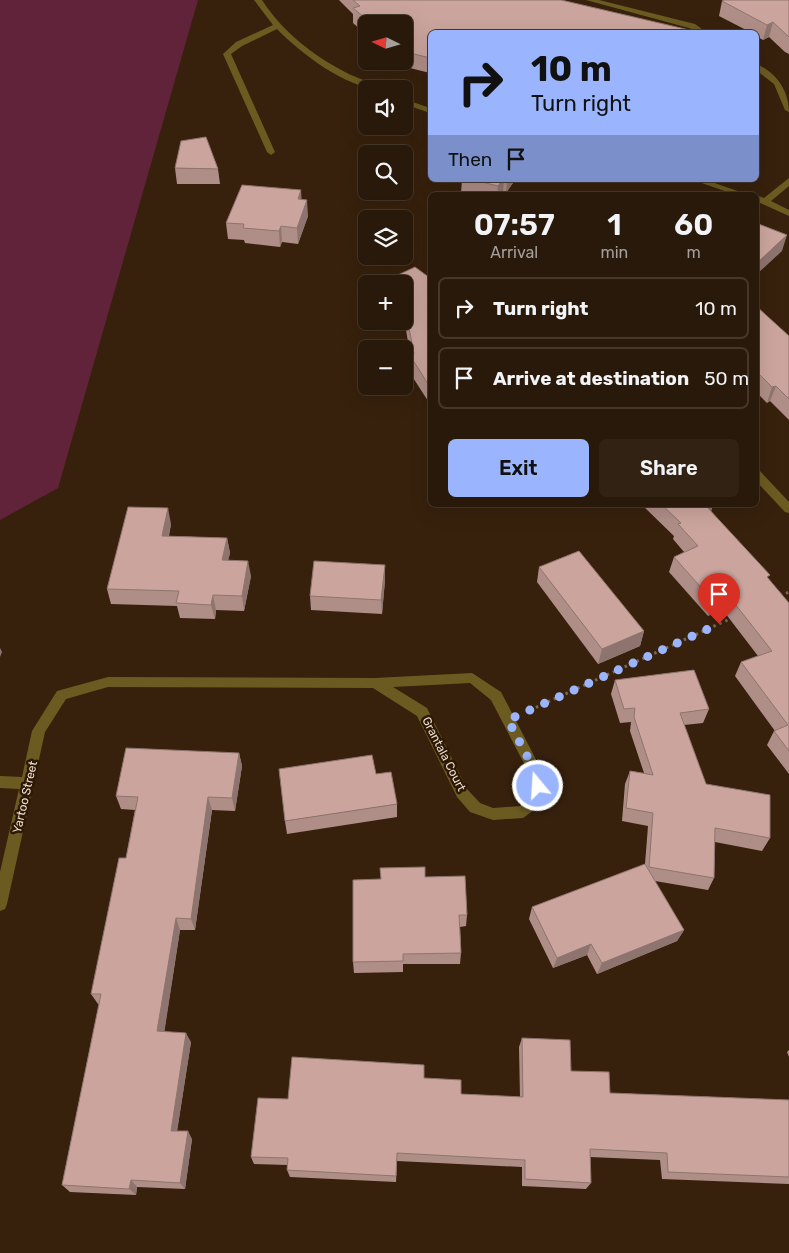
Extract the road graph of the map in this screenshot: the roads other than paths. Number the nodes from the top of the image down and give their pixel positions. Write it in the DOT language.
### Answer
graph roads {
  1 [pos="258,0"];
  2 [pos="590,0"];
  3 [pos="618,0"];
  4 [pos="612,5"];
  5 [pos="278,26"];
  6 [pos="699,30"];
  7 [pos="759,69"];
  8 [pos="358,81"];
  9 [pos="413,104"];
  10 [pos="428,110"];
  11 [pos="789,110"];
  12 [pos="271,152"];
  13 [pos="789,181"];
  14 [pos="703,182"];
  15 [pos="735,192"];
  16 [pos="759,199"];
  17 [pos="766,201"];
  18 [pos="789,213"];
  19 [pos="759,477"];
  20 [pos="789,509"];
  21 [pos="375,683"];
  22 [pos="62,695"];
  23 [pos="0,782"];
  24 [pos="28,782"];
  25 [pos="0,904"];
  1 -- 5 [label="street"];
  2 -- 4 [label="street"];
  3 -- 4 [label="street"];
  4 -- 6 [label="street"];
  5 -- 8 [label="street"];
  5 -- 12 [label="street"];
  7 -- 11 [label="street"];
  9 -- 10 [label="street"];
  13 -- 17 [label="street"];
  14 -- 15 [label="street"];
  16 -- 17 [label="street"];
  17 -- 18 [label="street"];
  19 -- 20 [label="street"];
  21 -- 21 [label="street, Grantala Court"];
  21 -- 22 [label="street, Grantala Court"];
  22 -- 24 [label="street, Yartoo Street"];
  23 -- 24 [label="street"];
  24 -- 25 [label="street, Yartoo Street"];
}
